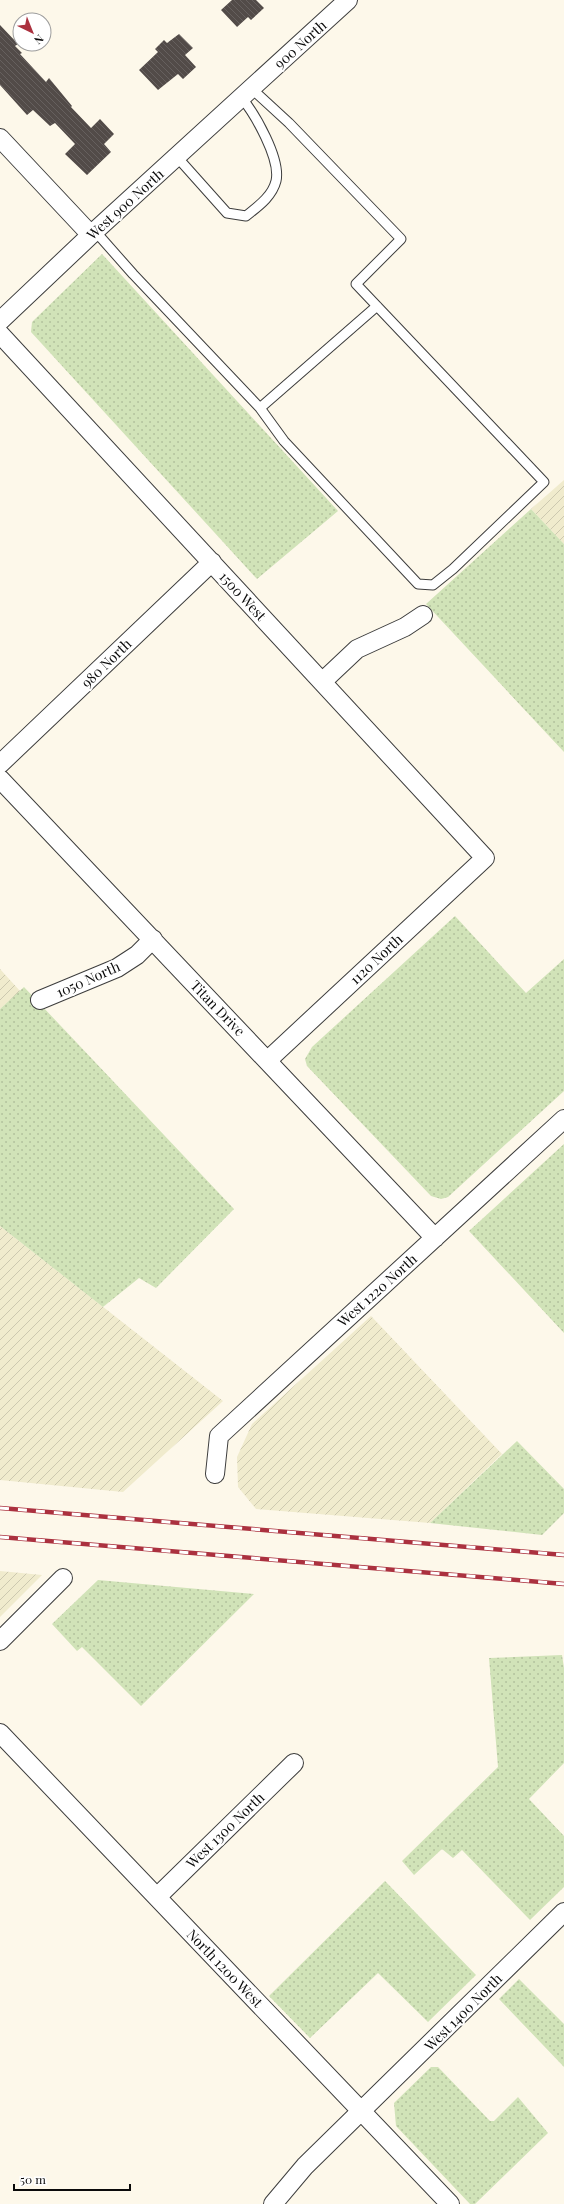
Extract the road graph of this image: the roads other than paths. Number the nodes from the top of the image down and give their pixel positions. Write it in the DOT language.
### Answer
graph roads {
  1 [pos="348,0"];
  2 [pos="246,93"];
  3 [pos="0,138"];
  4 [pos="177,157"];
  5 [pos="93,233"];
  6 [pos="377,306"];
  7 [pos="0,321"];
  8 [pos="0,334"];
  9 [pos="260,408"];
  10 [pos="212,562"];
  11 [pos="423,615"];
  12 [pos="322,682"];
  13 [pos="0,764"];
  14 [pos="0,779"];
  15 [pos="485,858"];
  16 [pos="153,939"];
  17 [pos="40,1000"];
  18 [pos="268,1060"];
  19 [pos="564,1119"];
  20 [pos="435,1238"];
  21 [pos="215,1474"];
  22 [pos="63,1578"];
  23 [pos="0,1641"];
  24 [pos="0,1733"];
  25 [pos="294,1763"];
  26 [pos="157,1897"];
  27 [pos="564,1912"];
  28 [pos="362,2111"];
  29 [pos="273,2204"];
  30 [pos="450,2204"];
  1 -- 2 [label="street, 900 North"];
  2 -- 4 [label="street, West 900 North"];
  2 -- 4 [label="lane"];
  2 -- 6 [label="lane"];
  3 -- 5 [label="street"];
  4 -- 5 [label="street, West 900 North"];
  5 -- 7 [label="street, West 900 North"];
  5 -- 9 [label="lane"];
  6 -- 9 [label="lane"];
  6 -- 9 [label="lane"];
  8 -- 10 [label="street, 1500 West"];
  10 -- 12 [label="street, 1500 West"];
  10 -- 13 [label="street, 980 North"];
  11 -- 12 [label="street"];
  12 -- 15 [label="street, 1500 West"];
  14 -- 16 [label="street, Titan Drive"];
  15 -- 18 [label="street, 1120 North"];
  16 -- 17 [label="street, 1050 North"];
  16 -- 18 [label="street, Titan Drive"];
  18 -- 20 [label="street, Titan Drive"];
  19 -- 20 [label="street, West 1220 North"];
  20 -- 21 [label="street, West 1220 North"];
  22 -- 23 [label="street"];
  24 -- 26 [label="street, North 1200 West"];
  25 -- 26 [label="street, West 1300 North"];
  26 -- 28 [label="street, North 1200 West"];
  27 -- 28 [label="street, West 1400 North"];
  28 -- 29 [label="street, West 1400 North"];
  28 -- 30 [label="street, North 1200 West"];
}
